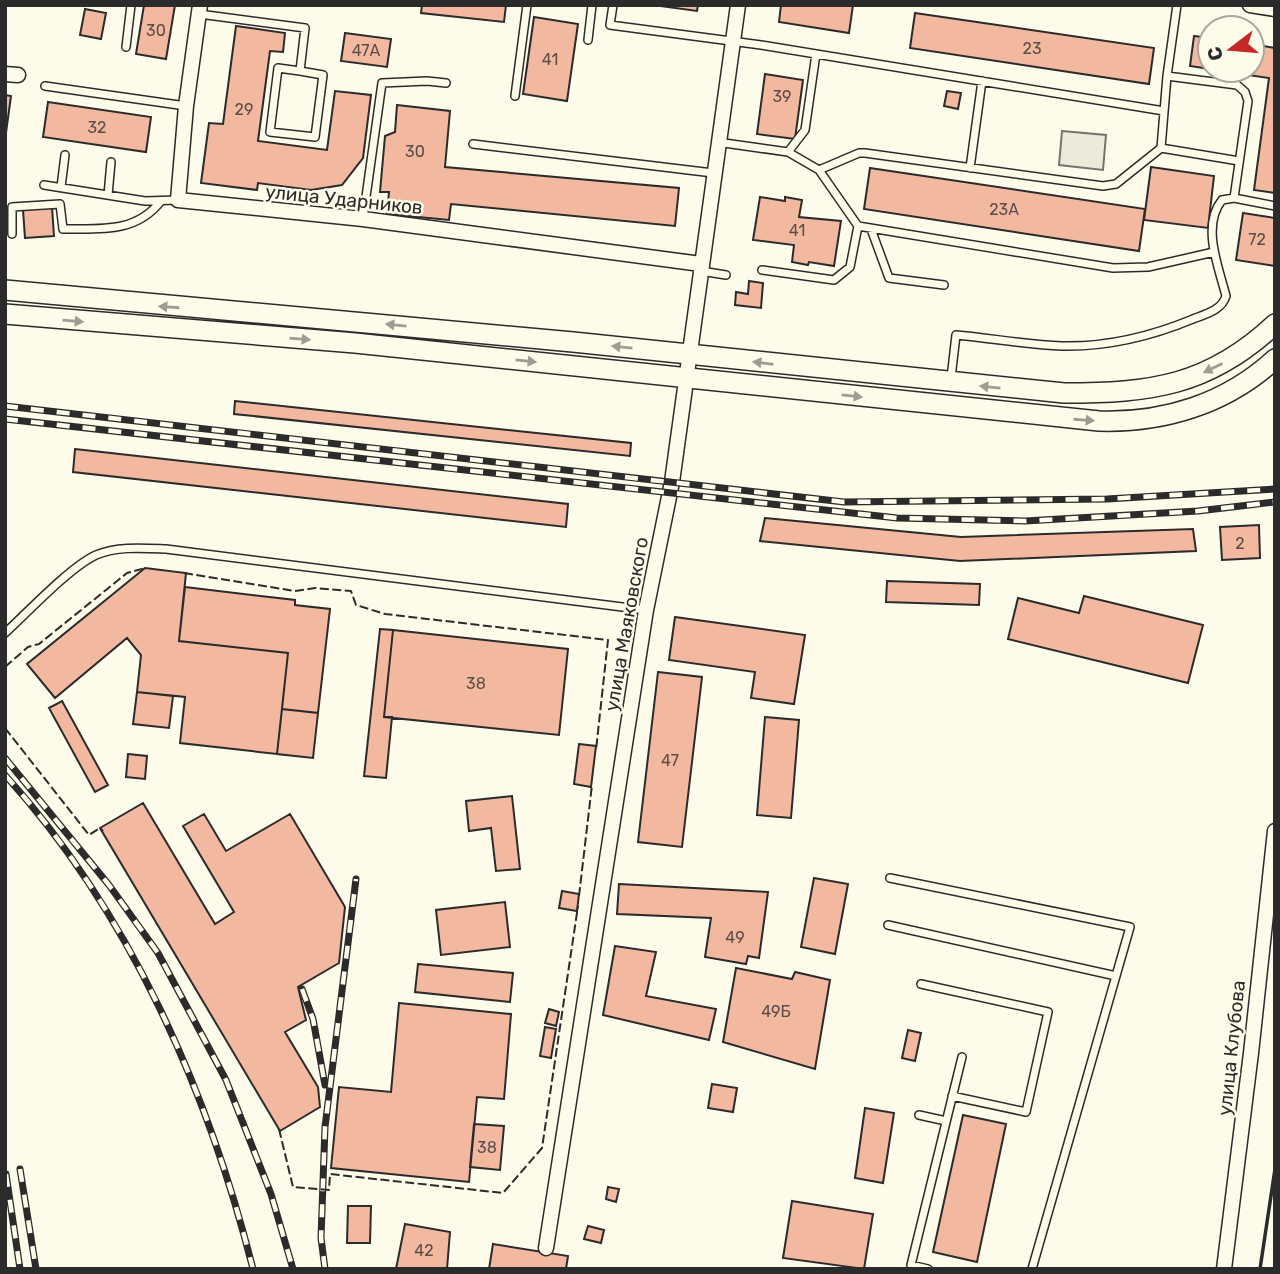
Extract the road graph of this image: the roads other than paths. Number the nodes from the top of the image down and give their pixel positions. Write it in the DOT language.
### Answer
graph roads {
  1 [pos="131,5"];
  2 [pos="527,5"];
  3 [pos="592,5"];
  4 [pos="612,5"];
  5 [pos="738,5"];
  6 [pos="1177,5"];
  7 [pos="1250,5"];
  8 [pos="1275,9"];
  9 [pos="199,10"];
  10 [pos="588,40"];
  11 [pos="732,41"];
  12 [pos="126,47"];
  13 [pos="816,54"];
  14 [pos="300,71"];
  15 [pos="1167,76"];
  16 [pos="982,81"];
  17 [pos="446,83"];
  18 [pos="44,86"];
  19 [pos="515,96"];
  20 [pos="186,106"];
  21 [pos="1164,111"];
  22 [pos="717,142"];
  23 [pos="473,144"];
  24 [pos="1161,148"];
  25 [pos="788,152"];
  26 [pos="65,155"];
  27 [pos="1239,161"];
  28 [pos="111,162"];
  29 [pos="970,167"];
  30 [pos="819,170"];
  31 [pos="713,173"];
  32 [pos="44,185"];
  33 [pos="61,187"];
  34 [pos="107,195"];
  35 [pos="1234,198"];
  36 [pos="162,201"];
  37 [pos="178,201"];
  38 [pos="1275,206"];
  39 [pos="363,219"];
  40 [pos="858,226"];
  41 [pos="871,229"];
  42 [pos="12,234"];
  43 [pos="1214,252"];
  44 [pos="700,267"];
  45 [pos="762,270"];
  46 [pos="726,275"];
  47 [pos="944,285"];
  48 [pos="5,290"];
  49 [pos="5,314"];
  50 [pos="1275,324"];
  51 [pos="690,354"];
  52 [pos="1275,359"];
  53 [pos="687,377"];
  54 [pos="951,383"];
  55 [pos="646,610"];
  56 [pos="5,633"];
  57 [pos="1275,831"];
  58 [pos="890,877"];
  59 [pos="888,925"];
  60 [pos="1116,976"];
  61 [pos="921,984"];
  62 [pos="962,1058"];
  63 [pos="952,1096"];
  64 [pos="919,1115"];
  65 [pos="946,1121"];
  66 [pos="546,1248"];
  67 [pos="928,1269"];
  68 [pos="1032,1269"];
  69 [pos="1224,1269"];
  1 -- 12 [label="lane"];
  2 -- 19 [label="lane"];
  3 -- 10 [label="lane"];
  4 -- 11 [label="lane"];
  5 -- 11 [label="street, улица Маяковского"];
  6 -- 15 [label="lane"];
  7 -- 8 [label="street"];
  9 -- 14 [label="lane"];
  9 -- 20 [label="street"];
  11 -- 13 [label="lane"];
  11 -- 22 [label="street, улица Маяковского"];
  13 -- 16 [label="lane"];
  13 -- 25 [label="lane"];
  14 -- 14 [label="lane"];
  15 -- 21 [label="lane"];
  15 -- 27 [label="lane"];
  16 -- 21 [label="lane"];
  16 -- 29 [label="lane"];
  17 -- 39 [label="lane"];
  18 -- 20 [label="lane"];
  20 -- 37 [label="street"];
  21 -- 24 [label="lane"];
  22 -- 25 [label="lane"];
  22 -- 31 [label="street, улица Маяковского"];
  23 -- 31 [label="lane"];
  24 -- 27 [label="lane"];
  24 -- 29 [label="lane"];
  25 -- 30 [label="lane"];
  26 -- 33 [label="lane"];
  27 -- 35 [label="lane"];
  28 -- 34 [label="lane"];
  29 -- 30 [label="lane"];
  30 -- 40 [label="lane"];
  31 -- 44 [label="street, улица Маяковского"];
  32 -- 33 [label="lane"];
  33 -- 34 [label="lane"];
  34 -- 36 [label="lane"];
  35 -- 38 [label="lane"];
  35 -- 43 [label="lane"];
  36 -- 37 [label="lane"];
  36 -- 42 [label="lane"];
  37 -- 39 [label="street, улица Ударников"];
  39 -- 44 [label="street, улица Ударников"];
  40 -- 41 [label="lane"];
  40 -- 45 [label="lane"];
  41 -- 43 [label="lane"];
  41 -- 47 [label="lane"];
  43 -- 54 [label="lane"];
  44 -- 46 [label="lane"];
  44 -- 51 [label="street, улица Маяковского"];
  51 -- 48 [label="main road, one-way"];
  49 -- 53 [label="main road, one-way"];
  50 -- 54 [label="main road, one-way"];
  51 -- 53 [label="street, улица Маяковского"];
  54 -- 51 [label="main road, one-way"];
  53 -- 52 [label="main road, one-way"];
  53 -- 55 [label="street, улица Маяковского"];
  55 -- 56 [label="lane"];
  55 -- 66 [label="street, улица Маяковского"];
  57 -- 69 [label="street, улица Клубова"];
  58 -- 60 [label="lane"];
  59 -- 60 [label="lane"];
  60 -- 68 [label="lane"];
  61 -- 63 [label="lane"];
  62 -- 63 [label="lane"];
  63 -- 65 [label="lane"];
  64 -- 65 [label="lane"];
  65 -- 67 [label="lane"];
}
